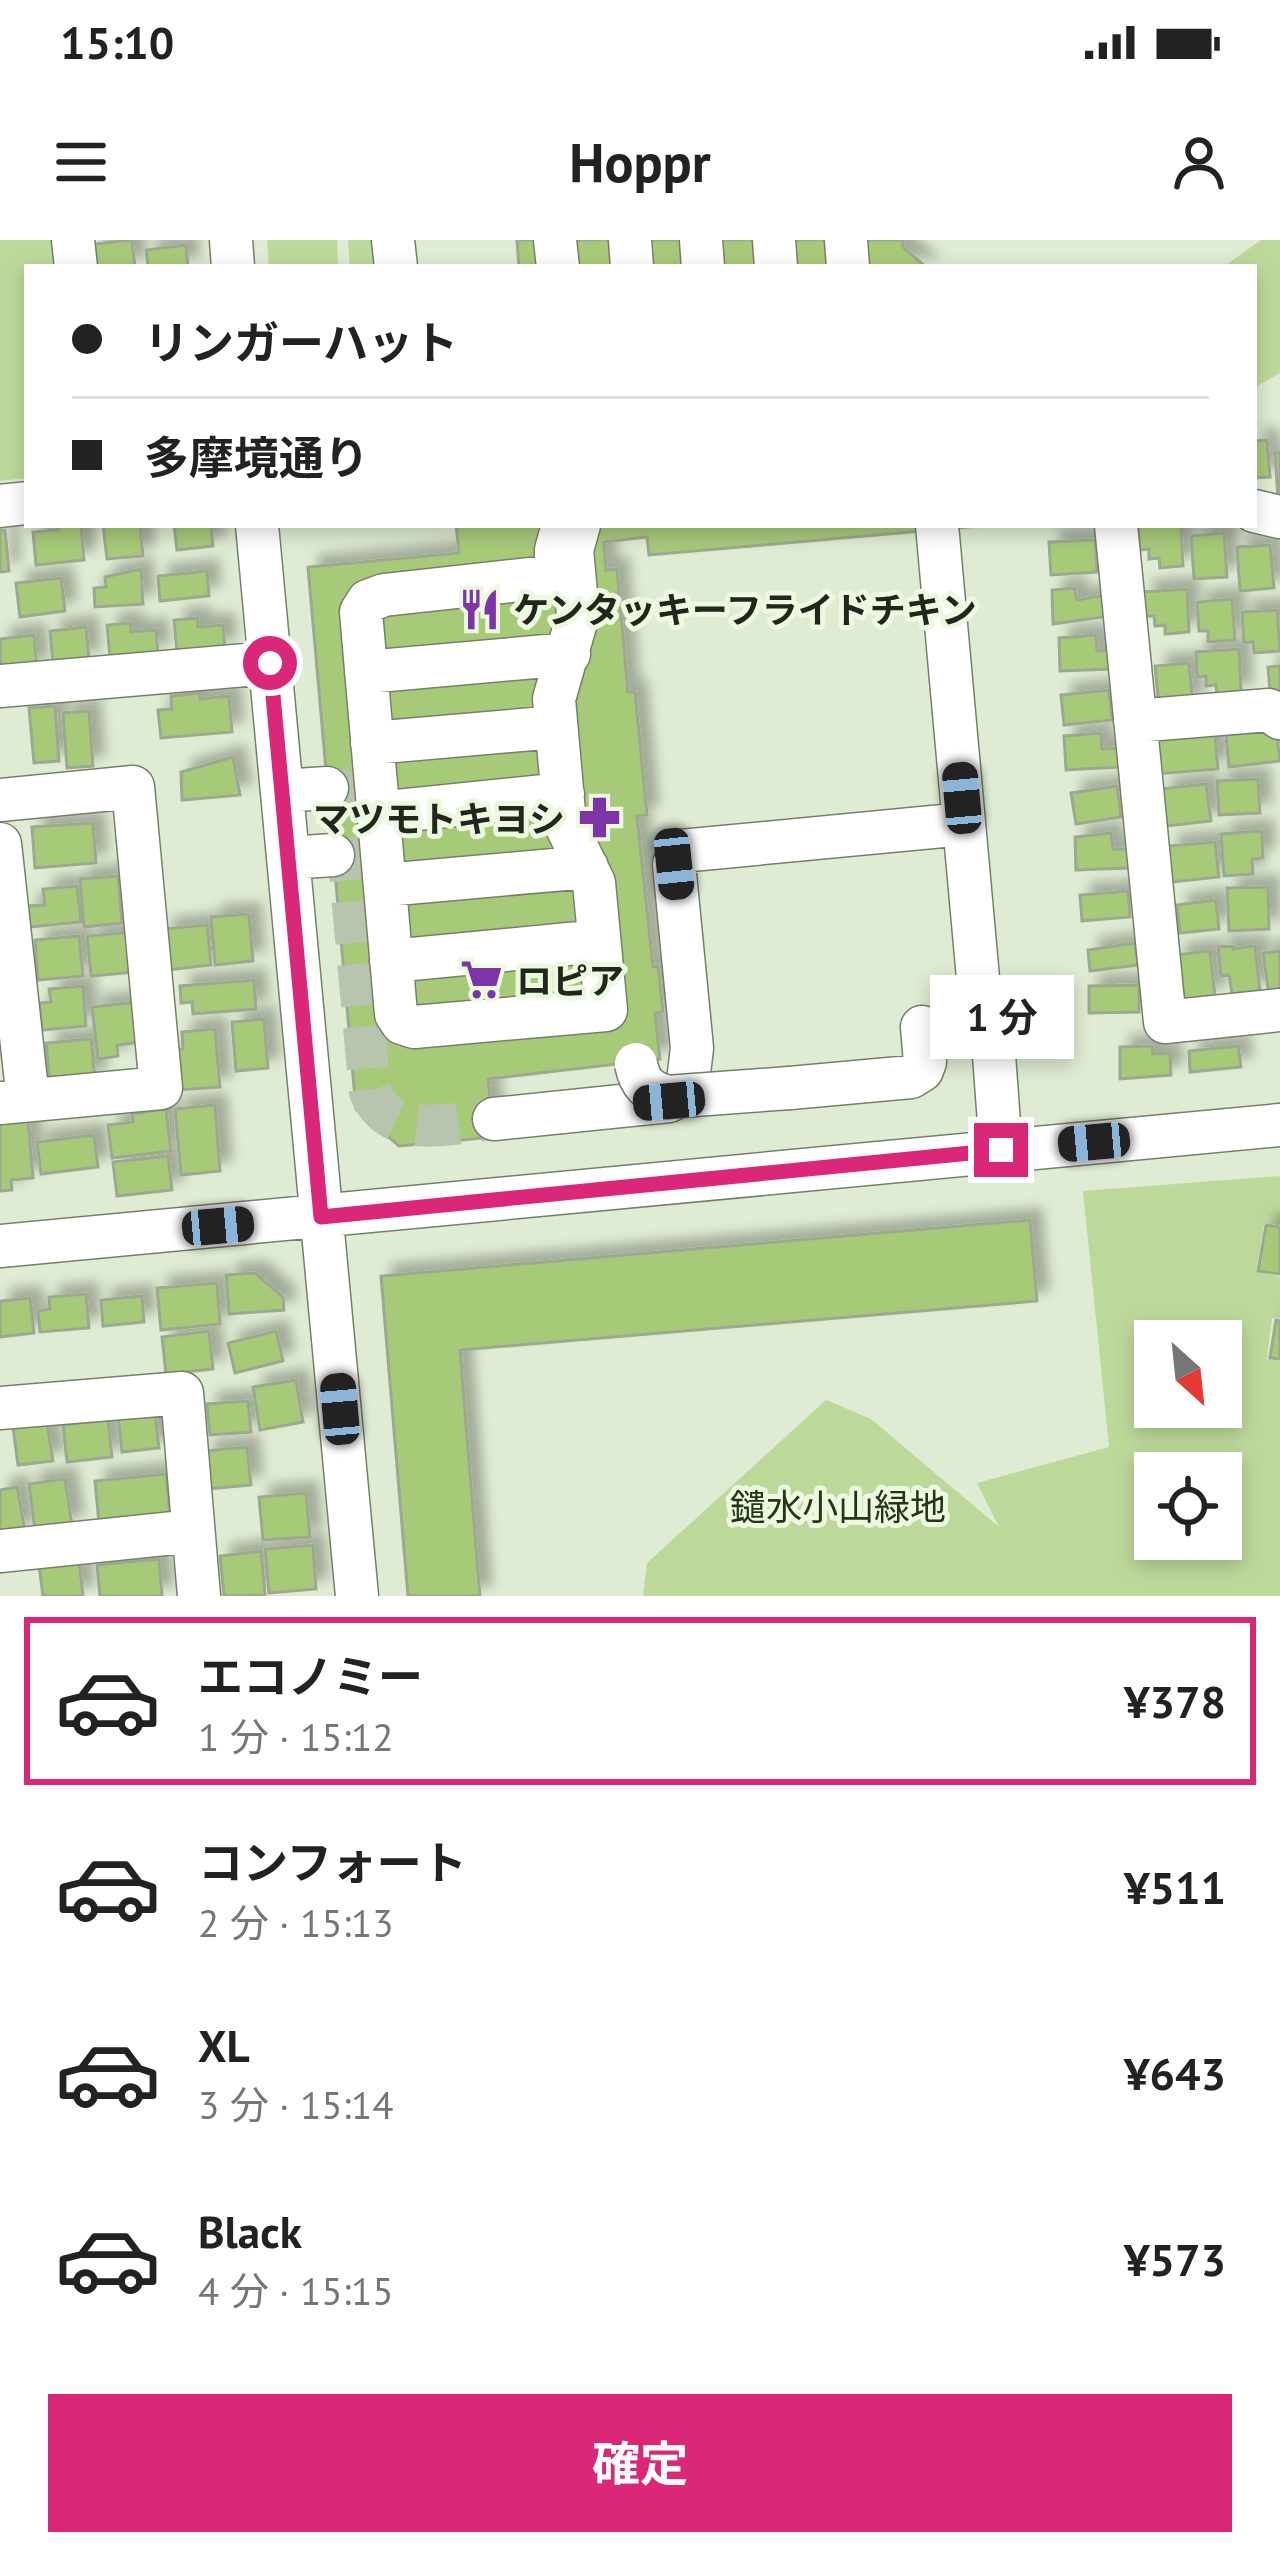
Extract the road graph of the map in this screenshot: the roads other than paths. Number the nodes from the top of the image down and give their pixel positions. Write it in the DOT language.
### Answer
graph roads {
  1 [pos="257,528"];
  2 [pos="563,528"];
  3 [pos="578,528"];
  4 [pos="937,528"];
  5 [pos="1116,528"];
  6 [pos="490,586"];
  7 [pos="578,598"];
  8 [pos="569,653"];
  9 [pos="270,663"];
  10 [pos="366,672"];
  11 [pos="0,686"];
  12 [pos="1280,718"];
  13 [pos="1135,722"];
  14 [pos="556,728"];
  15 [pos="373,742"];
  16 [pos="327,788"];
  17 [pos="282,791"];
  18 [pos="562,794"];
  19 [pos="0,800"];
  20 [pos="378,812"];
  21 [pos="964,824"];
  22 [pos="0,844"];
  23 [pos="333,855"];
  24 [pos="288,859"];
  25 [pos="587,867"];
  26 [pos="385,885"];
  27 [pos="599,941"];
  28 [pos="392,961"];
  29 [pos="606,1010"];
  30 [pos="1280,1010"];
  31 [pos="922,1027"];
  32 [pos="14,1101"];
  33 [pos="494,1119"];
  34 [pos="1280,1125"];
  35 [pos="1001,1150"];
  36 [pos="321,1217"];
  37 [pos="0,1246"];
  38 [pos="0,1408"];
  39 [pos="193,1531"];
  40 [pos="0,1550"];
  41 [pos="200,1596"];
  42 [pos="357,1596"];
  1 -- 9 [label="street"];
  2 -- 6 [label="street"];
  3 -- 7 [label="street"];
  4 -- 21 [label="street"];
  5 -- 13 [label="street"];
  6 -- 7 [label="street"];
  6 -- 10 [label="street"];
  7 -- 8 [label="street"];
  8 -- 10 [label="street"];
  8 -- 14 [label="street"];
  9 -- 11 [label="street"];
  9 -- 17 [label="street"];
  10 -- 15 [label="street"];
  12 -- 13 [label="street"];
  13 -- 30 [label="street"];
  14 -- 15 [label="street"];
  14 -- 18 [label="street"];
  15 -- 20 [label="street"];
  16 -- 17 [label="street"];
  17 -- 24 [label="street"];
  18 -- 20 [label="street"];
  18 -- 25 [label="street"];
  19 -- 32 [label="street"];
  20 -- 26 [label="street"];
  21 -- 33 [label="street"];
  21 -- 35 [label="street"];
  22 -- 32 [label="street"];
  23 -- 24 [label="street"];
  24 -- 36 [label="street"];
  25 -- 26 [label="street"];
  25 -- 27 [label="street"];
  26 -- 28 [label="street"];
  27 -- 28 [label="street"];
  27 -- 29 [label="street"];
  28 -- 29 [label="street"];
  29 -- 31 [label="street, bridge"];
  34 -- 35 [label="street"];
  35 -- 36 [label="street"];
  36 -- 37 [label="street"];
  36 -- 42 [label="street"];
  38 -- 39 [label="street"];
  39 -- 40 [label="street"];
  39 -- 41 [label="street"];
}
